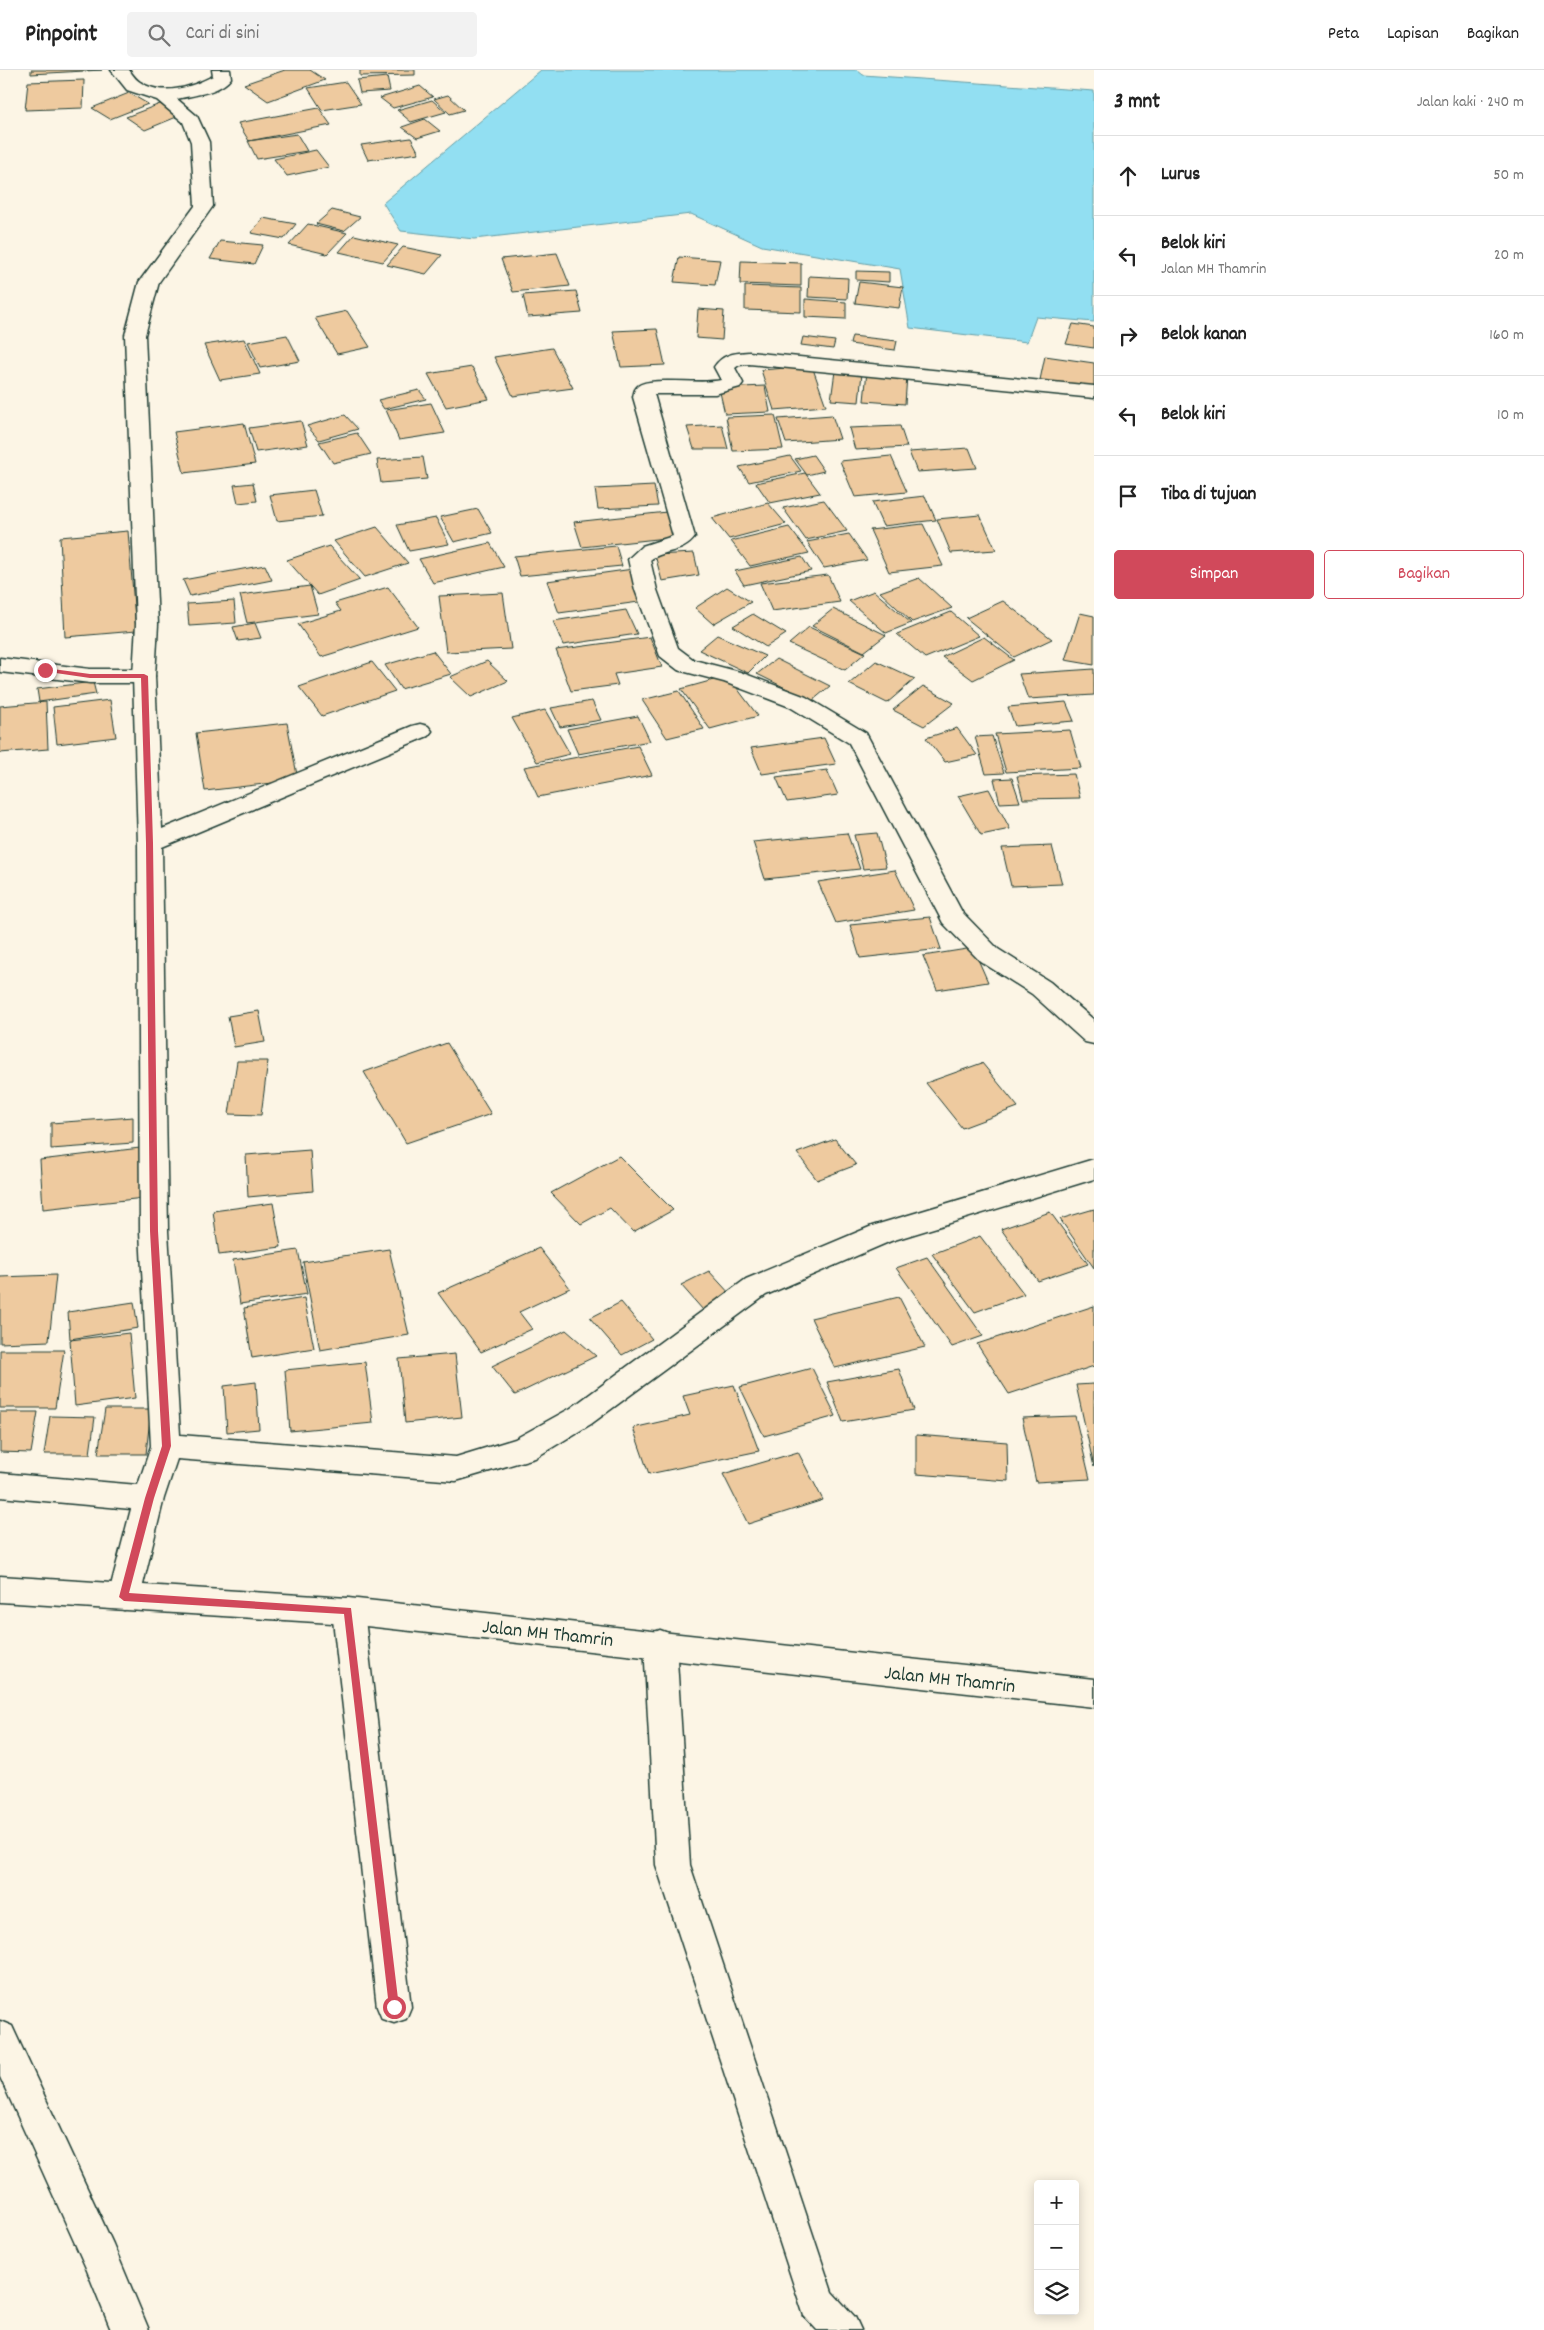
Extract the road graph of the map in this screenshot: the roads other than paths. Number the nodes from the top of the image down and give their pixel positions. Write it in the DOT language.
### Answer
graph roads {
  1 [pos="120,70"];
  2 [pos="221,70"];
  3 [pos="163,96"];
  4 [pos="1094,392"];
  5 [pos="0,665"];
  6 [pos="144,676"];
  7 [pos="420,732"];
  8 [pos="150,843"];
  9 [pos="1094,1035"];
  10 [pos="1094,1169"];
  11 [pos="166,1446"];
  12 [pos="0,1485"];
  13 [pos="148,1506"];
  14 [pos="0,1589"];
  15 [pos="124,1597"];
  16 [pos="348,1611"];
  17 [pos="660,1644"];
  18 [pos="1094,1693"];
  19 [pos="394,2007"];
  20 [pos="0,2038"];
  21 [pos="130,2330"];
  22 [pos="842,2330"];
  1 -- 3 [label="street"];
  2 -- 3 [label="street"];
  3 -- 6 [label="street"];
  4 -- 9 [label="street"];
  5 -- 6 [label="street"];
  6 -- 8 [label="street"];
  7 -- 8 [label="street"];
  8 -- 11 [label="street"];
  10 -- 11 [label="street"];
  11 -- 13 [label="street"];
  12 -- 13 [label="street"];
  13 -- 15 [label="street"];
  14 -- 15 [label="street, Jalan MH Thamrin"];
  15 -- 16 [label="street, Jalan MH Thamrin"];
  16 -- 17 [label="street, Jalan MH Thamrin"];
  16 -- 19 [label="street"];
  17 -- 18 [label="street, Jalan MH Thamrin"];
  17 -- 22 [label="street"];
  20 -- 21 [label="street"];
}
